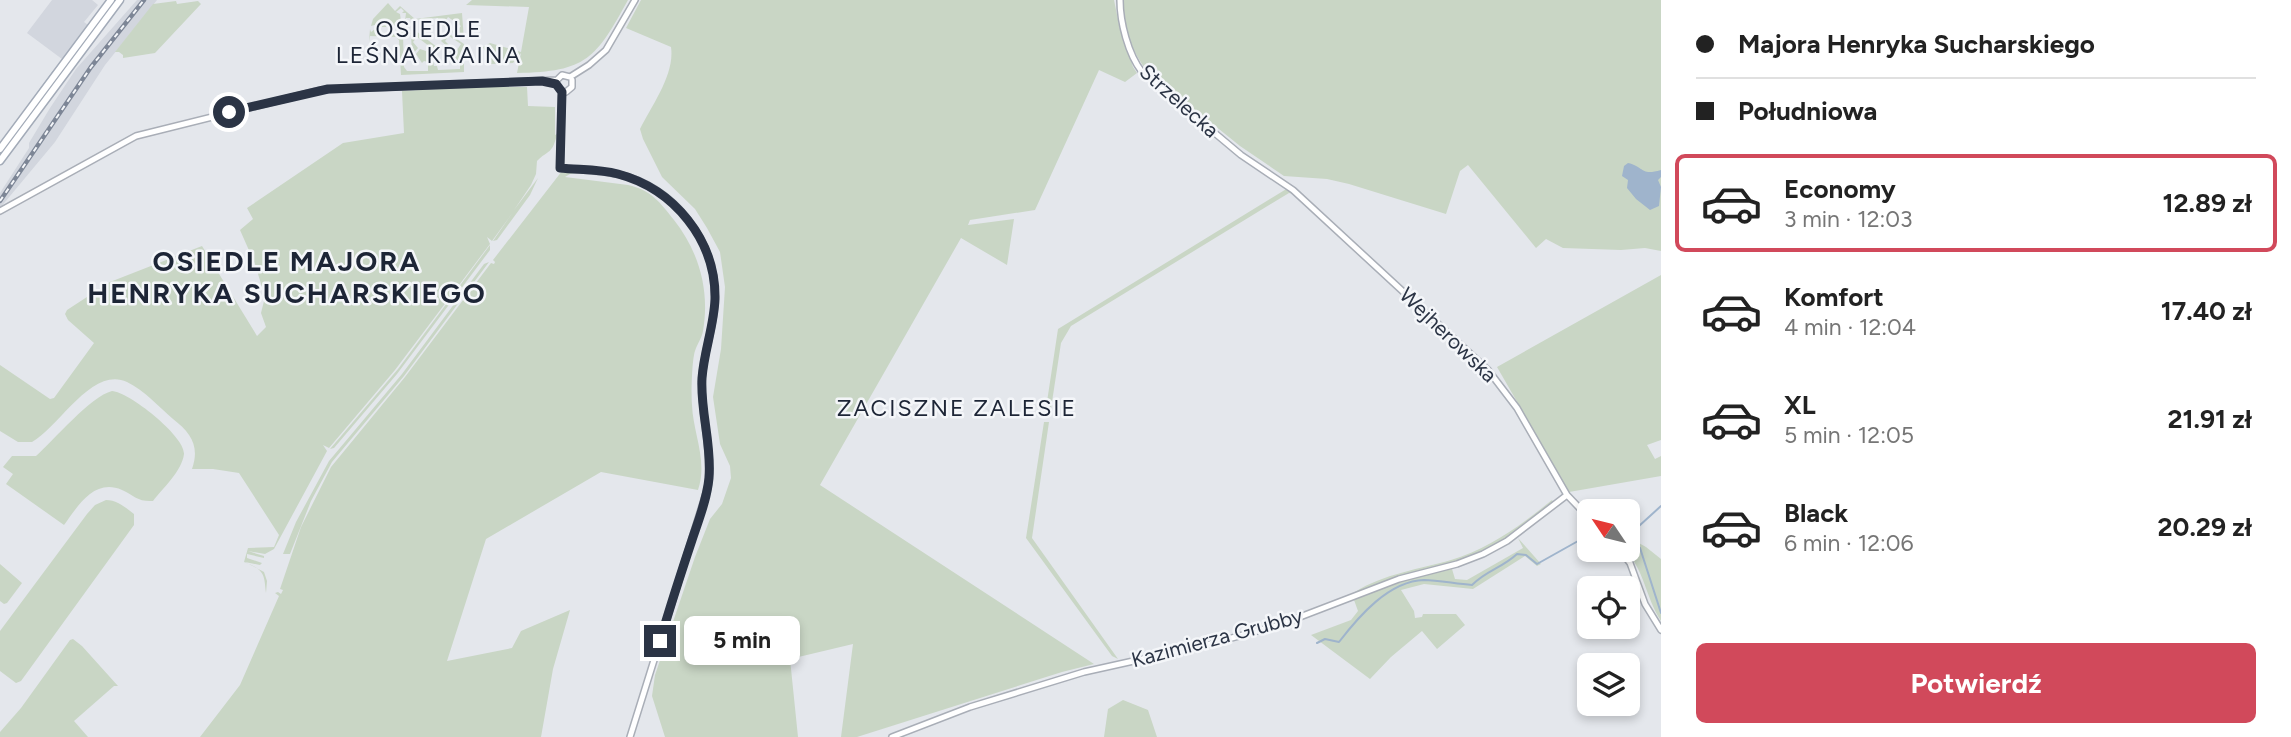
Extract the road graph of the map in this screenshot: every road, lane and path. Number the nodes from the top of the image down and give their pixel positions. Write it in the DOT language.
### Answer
graph roads {
  1 [pos="111,0"];
  2 [pos="120,0"];
  3 [pos="635,0"];
  4 [pos="1120,0"];
  5 [pos="571,79"];
  6 [pos="556,82"];
  7 [pos="564,92"];
  8 [pos="5,146"];
  9 [pos="0,161"];
  10 [pos="1277,177"];
  11 [pos="0,211"];
  12 [pos="1567,495"];
  13 [pos="1577,506"];
  14 [pos="1629,562"];
  15 [pos="1661,630"];
  16 [pos="630,737"];
  17 [pos="892,737"];
  1 -- 8 [label="main road"];
  2 -- 8 [label="main road"];
  3 -- 5 [label="street"];
  4 -- 10 [label="street, Strzelecka"];
  5 -- 6 [label="street"];
  5 -- 7 [label="street"];
  6 -- 7 [label="street"];
  6 -- 11 [label="street"];
  7 -- 16 [label="street"];
  8 -- 9 [label="main road"];
  10 -- 12 [label="street, Wejherowska"];
  12 -- 13 [label="street, Wejherowska"];
  12 -- 17 [label="street, Kazimierza Grubby"];
  14 -- 15 [label="street"];
}
